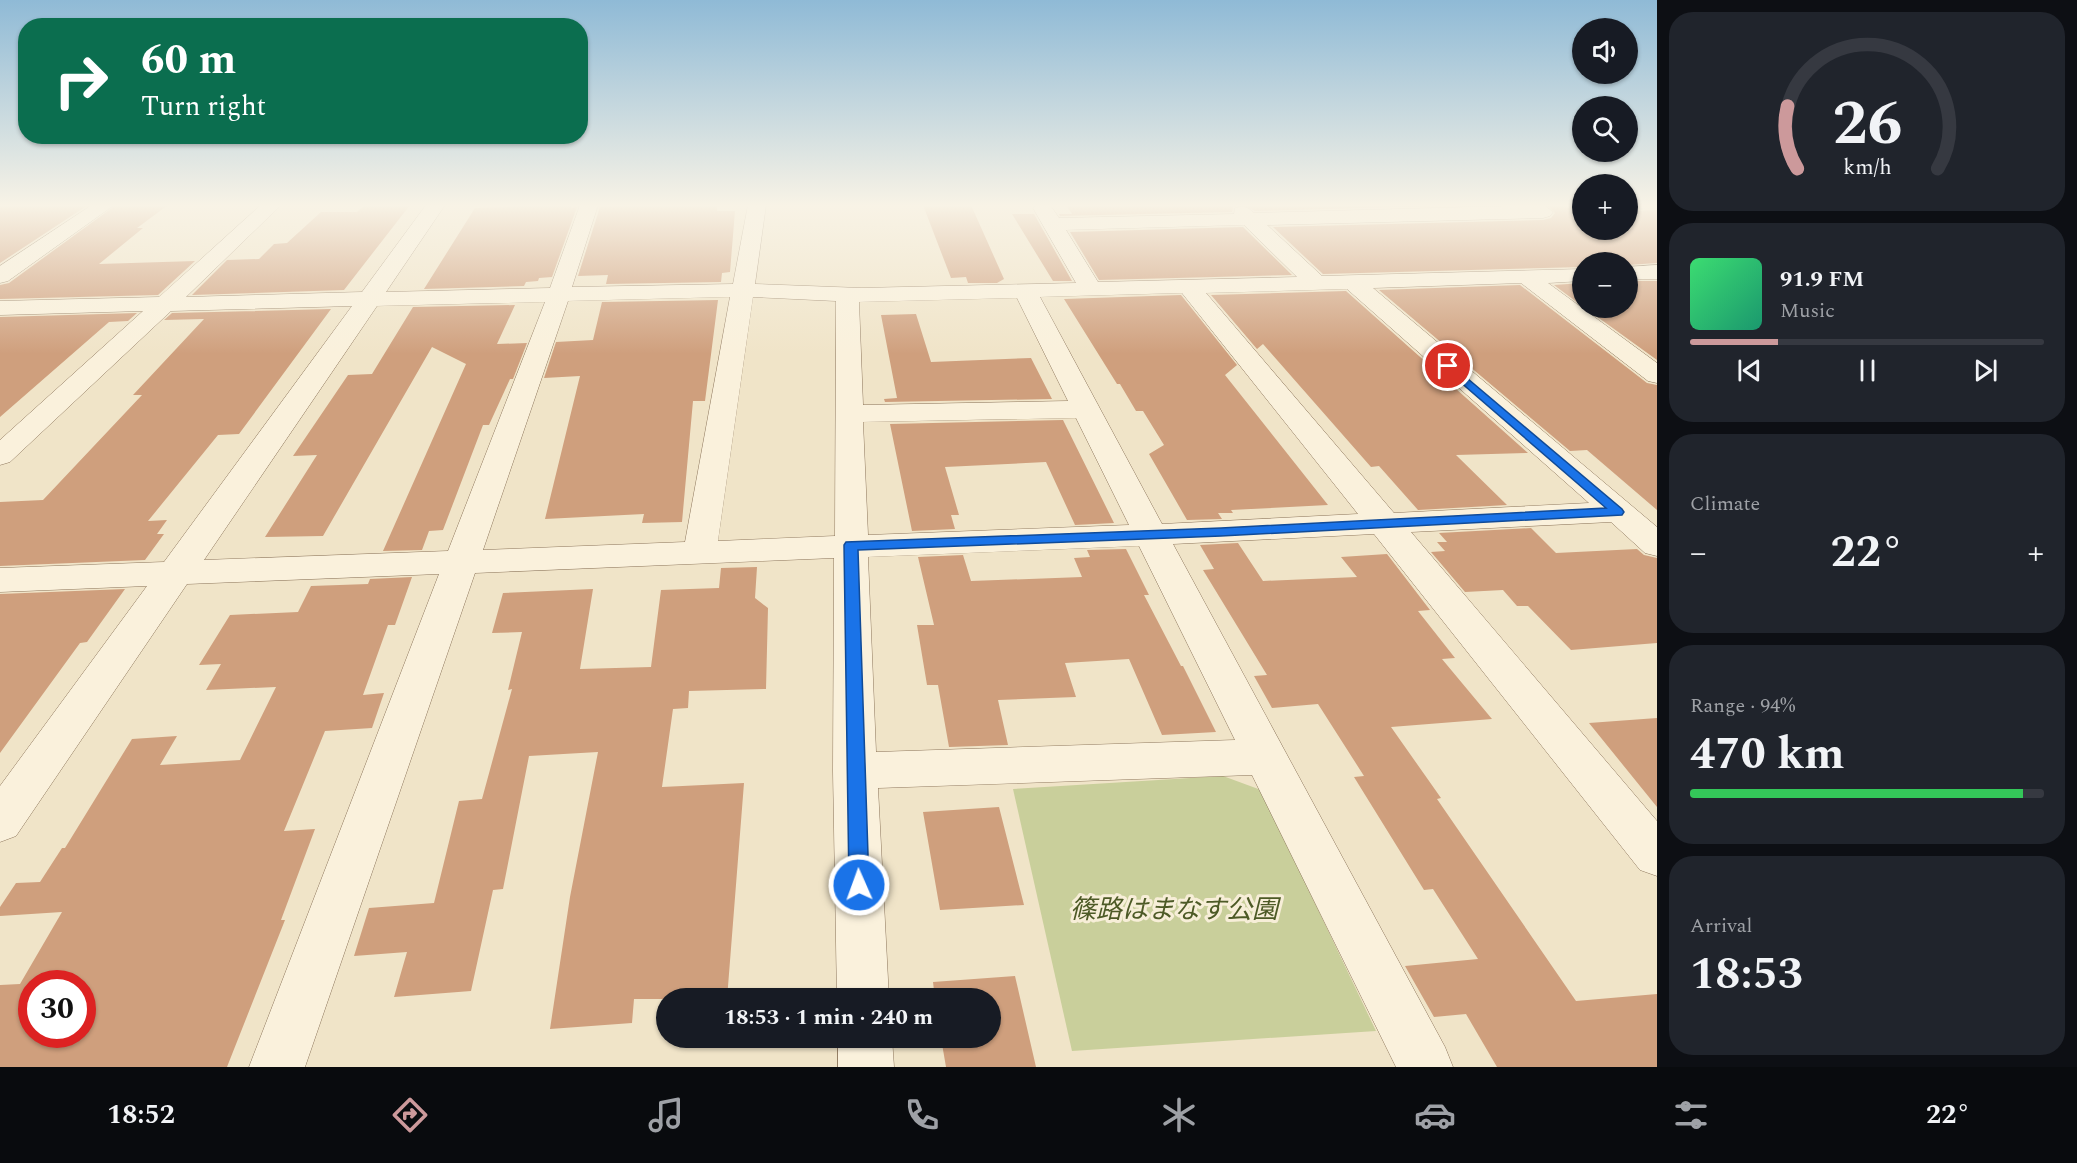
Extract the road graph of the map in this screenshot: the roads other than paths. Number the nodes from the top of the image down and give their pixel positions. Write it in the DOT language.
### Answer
graph roads {
  1 [pos="31,255"];
  2 [pos="218,255"];
  3 [pos="402,255"];
  4 [pos="572,255"];
  5 [pos="749,255"];
  6 [pos="1070,255"];
  7 [pos="1287,255"];
  8 [pos="1657,272"];
  9 [pos="1638,273"];
  10 [pos="1572,275"];
  11 [pos="0,276"];
  12 [pos="1526,277"];
  13 [pos="1352,282"];
  14 [pos="1316,283"];
  15 [pos="1189,286"];
  16 [pos="1091,289"];
  17 [pos="744,290"];
  18 [pos="1025,291"];
  19 [pos="559,294"];
  20 [pos="847,294"];
  21 [pos="371,299"];
  22 [pos="165,304"];
  23 [pos="0,308"];
  24 [pos="1657,375"];
  25 [pos="1086,409"];
  26 [pos="849,414"];
  27 [pos="0,456"];
  28 [pos="1618,512"];
  29 [pos="1385,525"];
  30 [pos="1150,535"];
  31 [pos="851,545"];
  32 [pos="1657,545"];
  33 [pos="700,551"];
  34 [pos="462,561"];
  35 [pos="177,573"];
  36 [pos="0,580"];
  37 [pos="1265,757"];
  38 [pos="855,771"];
  39 [pos="0,822"];
  40 [pos="1657,855"];
  41 [pos="863,988"];
  42 [pos="865,1048"];
  43 [pos="276,1067"];
  44 [pos="866,1067"];
  45 [pos="1425,1067"];
  1 -- 11 [label="street"];
  2 -- 22 [label="street"];
  3 -- 21 [label="street"];
  4 -- 19 [label="street"];
  5 -- 17 [label="street"];
  6 -- 16 [label="street"];
  7 -- 14 [label="street"];
  8 -- 9 [label="street"];
  10 -- 12 [label="street"];
  12 -- 13 [label="street"];
  12 -- 24 [label="street"];
  13 -- 14 [label="street"];
  13 -- 28 [label="street"];
  14 -- 15 [label="street"];
  15 -- 16 [label="street"];
  15 -- 29 [label="street"];
  16 -- 18 [label="street"];
  17 -- 19 [label="street"];
  17 -- 20 [label="street"];
  17 -- 33 [label="street"];
  18 -- 20 [label="street"];
  18 -- 25 [label="street"];
  19 -- 21 [label="street"];
  19 -- 34 [label="street"];
  20 -- 26 [label="street"];
  21 -- 22 [label="street"];
  21 -- 35 [label="street"];
  22 -- 23 [label="street"];
  22 -- 27 [label="street"];
  25 -- 26 [label="street"];
  25 -- 30 [label="street"];
  26 -- 31 [label="street"];
  28 -- 29 [label="street"];
  28 -- 32 [label="street"];
  29 -- 30 [label="street"];
  29 -- 40 [label="street"];
  30 -- 31 [label="street"];
  30 -- 37 [label="street"];
  31 -- 33 [label="street"];
  31 -- 38 [label="street"];
  33 -- 34 [label="street"];
  34 -- 35 [label="street"];
  34 -- 43 [label="street"];
  35 -- 36 [label="street"];
  35 -- 39 [label="street"];
  37 -- 38 [label="street"];
  37 -- 45 [label="street"];
  38 -- 41 [label="street"];
  42 -- 44 [label="street"];
}
